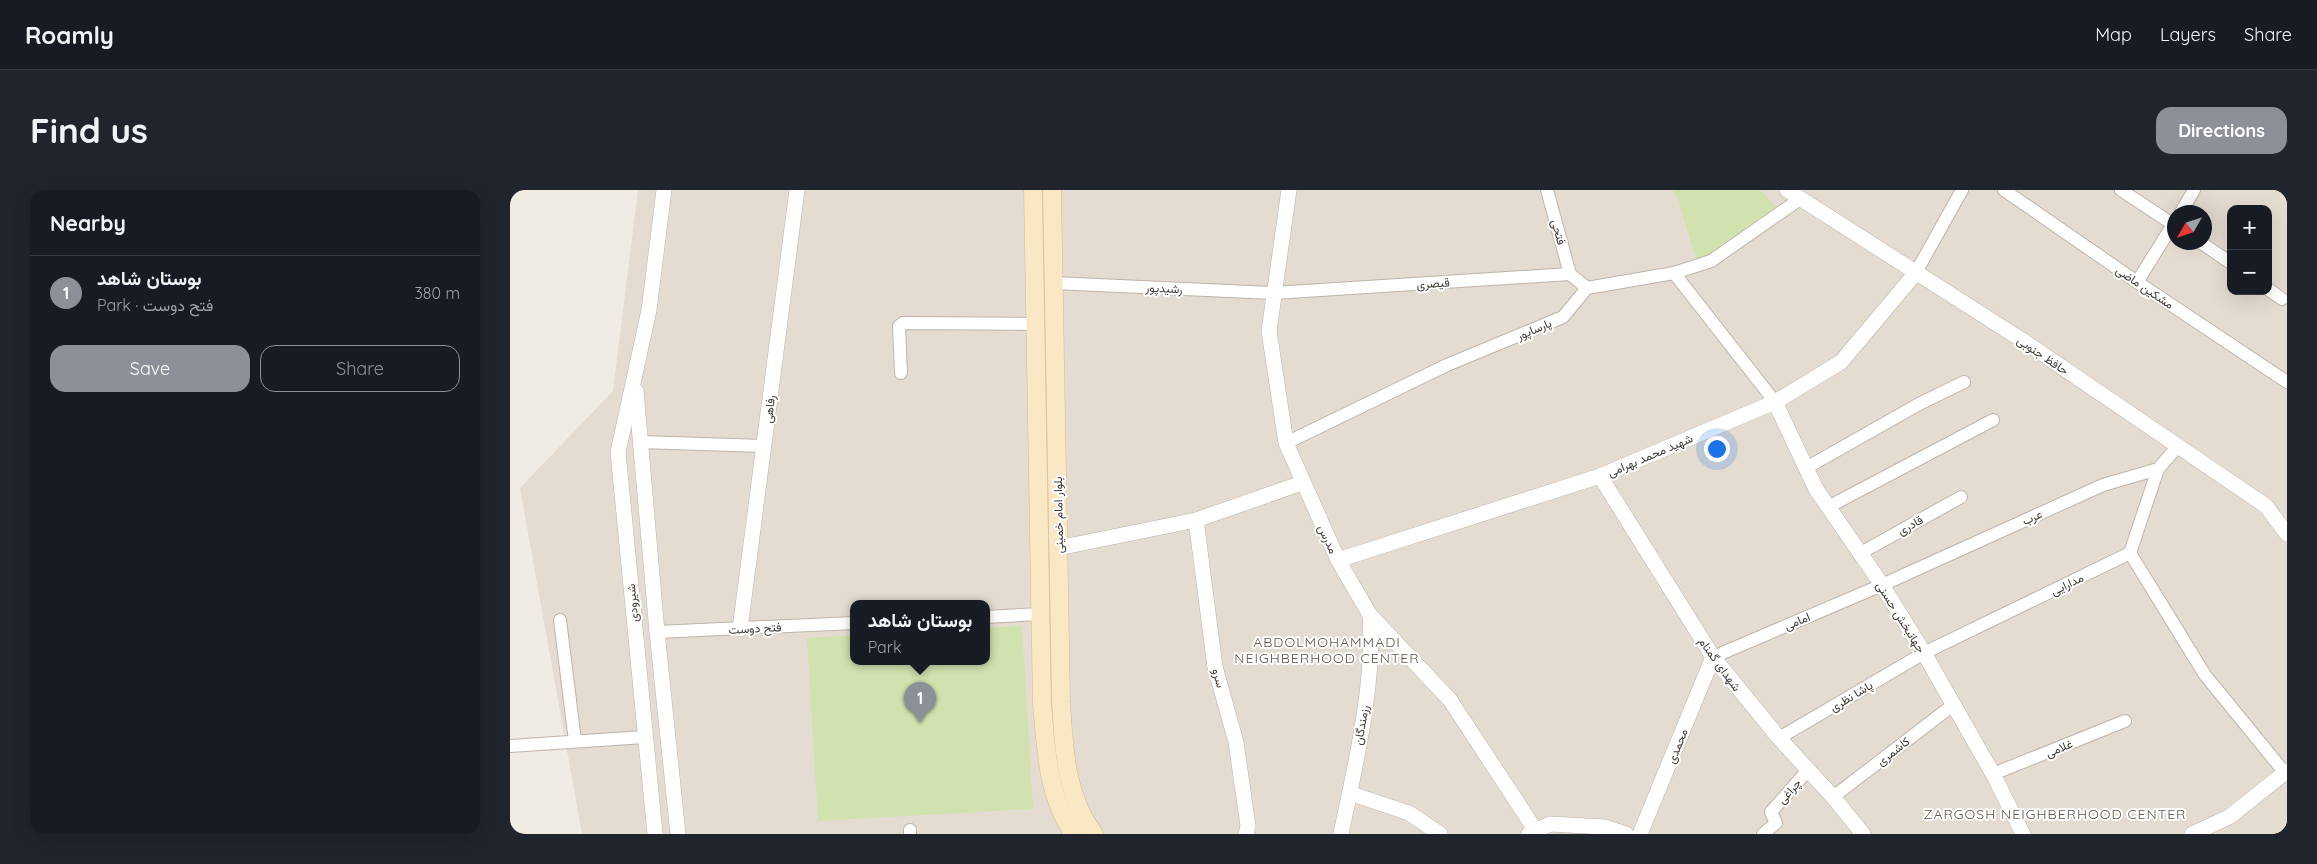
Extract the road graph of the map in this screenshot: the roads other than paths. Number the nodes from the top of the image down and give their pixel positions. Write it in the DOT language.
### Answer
graph roads {
  1 [pos="664,190"];
  2 [pos="798,190"];
  3 [pos="1032,190"];
  4 [pos="1052,190"];
  5 [pos="1289,190"];
  6 [pos="1547,190"];
  7 [pos="1786,190"];
  8 [pos="1962,190"];
  9 [pos="2004,190"];
  10 [pos="2121,190"];
  11 [pos="2194,190"];
  12 [pos="1800,200"];
  13 [pos="2185,205"];
  14 [pos="2167,220"];
  15 [pos="2167,235"];
  16 [pos="2211,250"];
  17 [pos="2227,261"];
  18 [pos="1674,273"];
  19 [pos="1570,274"];
  20 [pos="1915,274"];
  21 [pos="2137,282"];
  22 [pos="1054,283"];
  23 [pos="1587,288"];
  24 [pos="2272,292"];
  25 [pos="1274,293"];
  26 [pos="2282,298"];
  27 [pos="1035,324"];
  28 [pos="901,373"];
  29 [pos="635,374"];
  30 [pos="1964,382"];
  31 [pos="2287,382"];
  32 [pos="1775,402"];
  33 [pos="1993,420"];
  34 [pos="640,442"];
  35 [pos="1286,443"];
  36 [pos="764,446"];
  37 [pos="2178,446"];
  38 [pos="1806,468"];
  39 [pos="2158,469"];
  40 [pos="1600,476"];
  41 [pos="1302,483"];
  42 [pos="1961,496"];
  43 [pos="1828,507"];
  44 [pos="1196,520"];
  45 [pos="2287,534"];
  46 [pos="1058,548"];
  47 [pos="2130,553"];
  48 [pos="1859,554"];
  49 [pos="1338,560"];
  50 [pos="1882,585"];
  51 [pos="1040,614"];
  52 [pos="1370,615"];
  53 [pos="990,617"];
  54 [pos="560,620"];
  55 [pos="850,623"];
  56 [pos="740,628"];
  57 [pos="657,632"];
  58 [pos="1924,653"];
  59 [pos="1713,657"];
  60 [pos="1953,705"];
  61 [pos="2125,721"];
  62 [pos="644,737"];
  63 [pos="1779,738"];
  64 [pos="575,741"];
  65 [pos="510,746"];
  66 [pos="1808,770"];
  67 [pos="2286,772"];
  68 [pos="1993,774"];
  69 [pos="1350,793"];
  70 [pos="1833,797"];
  71 [pos="674,799"];
  72 [pos="652,802"];
  73 [pos="1532,832"];
  74 [pos="1858,833"];
  75 [pos="655,834"];
  76 [pos="678,834"];
  77 [pos="1074,834"];
  78 [pos="1094,834"];
  79 [pos="1246,834"];
  80 [pos="1341,834"];
  81 [pos="1440,834"];
  82 [pos="1626,834"];
  83 [pos="1640,834"];
  84 [pos="1763,834"];
  85 [pos="2023,834"];
  86 [pos="2192,834"];
  1 -- 29 [label="street, شیرودی"];
  2 -- 36 [label="street, رفاهی"];
  3 -- 27 [label="main road, بلوار امام خمینی"];
  4 -- 22 [label="main road, بلوار امام خمینی"];
  5 -- 25 [label="street, مدرس"];
  6 -- 19 [label="street, فتحی"];
  7 -- 12 [label="street, حافظ جنوبی"];
  8 -- 20 [label="street"];
  9 -- 21 [label="street, مشکین ماضی"];
  10 -- 14 [label="street"];
  11 -- 13 [label="street"];
  12 -- 18 [label="street"];
  12 -- 20 [label="street, حافظ جنوبی"];
  15 -- 21 [label="street"];
  16 -- 17 [label="street"];
  18 -- 23 [label="street"];
  18 -- 32 [label="street"];
  19 -- 23 [label="street"];
  19 -- 25 [label="street, قیصری"];
  20 -- 32 [label="street, شهید محمد بهرامی"];
  20 -- 37 [label="street, حافظ جنوبی"];
  21 -- 31 [label="street, مشکین ماضی"];
  22 -- 25 [label="street, رشیدپور"];
  22 -- 46 [label="main road, بلوار امام خمینی"];
  23 -- 35 [label="street, پارساپور"];
  24 -- 26 [label="street"];
  25 -- 35 [label="street, مدرس"];
  27 -- 28 [label="street"];
  27 -- 51 [label="main road, بلوار امام خمینی"];
  29 -- 34 [label="street, شیرودی"];
  29 -- 62 [label="street, شیرودی"];
  30 -- 38 [label="street"];
  32 -- 38 [label="street, جهانبخش حسنی"];
  32 -- 40 [label="street, شهید محمد بهرامی"];
  33 -- 43 [label="street"];
  34 -- 36 [label="street"];
  34 -- 57 [label="street, شیرودی"];
  35 -- 41 [label="street, مدرس"];
  36 -- 56 [label="street, رفاهی"];
  37 -- 39 [label="street"];
  37 -- 45 [label="street, حافظ جنوبی"];
  38 -- 43 [label="street, جهانبخش حسنی"];
  39 -- 47 [label="street"];
  39 -- 50 [label="street, عرب"];
  40 -- 49 [label="street, شهید محمد بهرامی"];
  40 -- 59 [label="street, شهدای گمنام"];
  41 -- 44 [label="street"];
  41 -- 49 [label="street, مدرس"];
  42 -- 48 [label="street, قادری"];
  43 -- 48 [label="street, جهانبخش حسنی"];
  44 -- 46 [label="street"];
  44 -- 79 [label="street, سرو"];
  46 -- 78 [label="main road, بلوار امام خمینی"];
  47 -- 58 [label="street, مدارایی"];
  47 -- 67 [label="street"];
  48 -- 50 [label="street, جهانبخش حسنی"];
  49 -- 52 [label="street, مدرس"];
  50 -- 58 [label="street, جهانبخش حسنی"];
  50 -- 59 [label="street, امامی"];
  51 -- 53 [label="street"];
  51 -- 77 [label="main road, بلوار امام خمینی"];
  52 -- 69 [label="street, رزمندگان"];
  52 -- 73 [label="street, مدرس"];
  54 -- 64 [label="street"];
  55 -- 56 [label="street, فتح دوست"];
  56 -- 57 [label="street, فتح دوست"];
  57 -- 71 [label="street, شیرودی"];
  58 -- 60 [label="street, جهانبخش حسنی"];
  58 -- 63 [label="street, پاشا نظری"];
  59 -- 63 [label="street, شهدای گمنام"];
  59 -- 83 [label="street, محمدی"];
  60 -- 68 [label="street, جهانبخش حسنی"];
  60 -- 70 [label="street, کاشمری"];
  61 -- 68 [label="street, غلامی"];
  62 -- 64 [label="street"];
  62 -- 72 [label="street, شیرودی"];
  63 -- 66 [label="street, شهدای گمنام"];
  64 -- 65 [label="street"];
  66 -- 70 [label="street, شهدای گمنام"];
  66 -- 84 [label="street, چراغی"];
  67 -- 86 [label="street"];
  68 -- 85 [label="street, جهانبخش حسنی"];
  69 -- 80 [label="street, رزمندگان"];
  69 -- 81 [label="street"];
  70 -- 74 [label="street, شهدای گمنام"];
  71 -- 72 [label="street"];
  71 -- 76 [label="street, شیرودی"];
  72 -- 75 [label="street, شیرودی"];
  73 -- 82 [label="street"];
}
